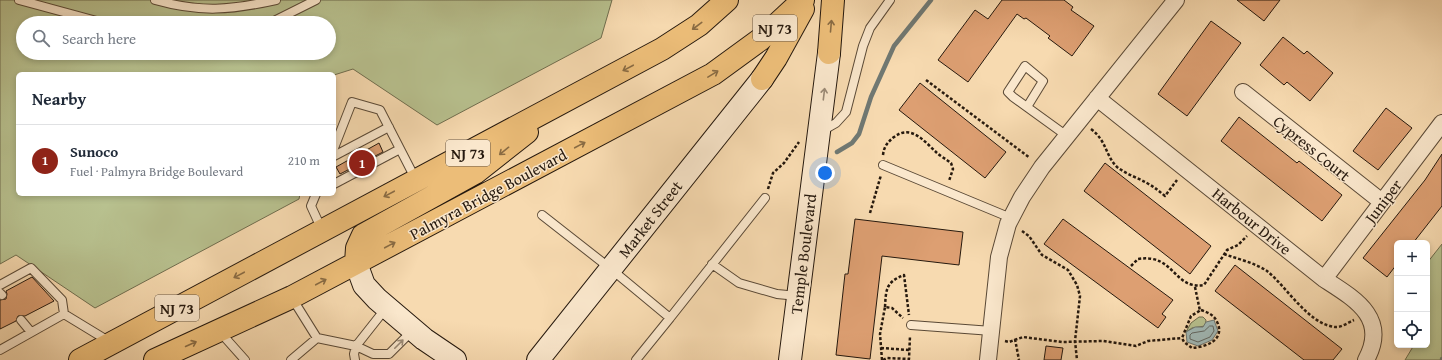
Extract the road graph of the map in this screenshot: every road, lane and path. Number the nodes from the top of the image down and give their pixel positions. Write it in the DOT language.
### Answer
graph roads {
  1 [pos="19,0"];
  2 [pos="155,0"];
  3 [pos="276,0"];
  4 [pos="316,0"];
  5 [pos="726,0"];
  6 [pos="803,0"];
  7 [pos="808,0"];
  8 [pos="833,0"];
  9 [pos="890,0"];
  10 [pos="1176,0"];
  11 [pos="78,16"];
  12 [pos="284,16"];
  13 [pos="829,53"];
  14 [pos="762,78"];
  15 [pos="926,80"];
  16 [pos="1243,92"];
  17 [pos="1098,98"];
  18 [pos="567,100"];
  19 [pos="1027,107"];
  20 [pos="1080,120"];
  21 [pos="1442,123"];
  22 [pos="389,127"];
  23 [pos="810,136"];
  24 [pos="1067,136"];
  25 [pos="336,143"];
  26 [pos="400,149"];
  27 [pos="336,155"];
  28 [pos="884,166"];
  29 [pos="1042,167"];
  30 [pos="1186,168"];
  31 [pos="417,180"];
  32 [pos="336,183"];
  33 [pos="948,184"];
  34 [pos="315,196"];
  35 [pos="765,198"];
  36 [pos="1382,202"];
  37 [pos="870,213"];
  38 [pos="542,216"];
  39 [pos="1009,221"];
  40 [pos="1256,225"];
  41 [pos="322,230"];
  42 [pos="1224,254"];
  43 [pos="356,263"];
  44 [pos="712,264"];
  45 [pos="1131,266"];
  46 [pos="611,269"];
  47 [pos="1324,279"];
  48 [pos="0,285"];
  49 [pos="1195,287"];
  50 [pos="798,296"];
  51 [pos="292,297"];
  52 [pos="885,307"];
  53 [pos="387,308"];
  54 [pos="1200,311"];
  55 [pos="1367,313"];
  56 [pos="64,314"];
  57 [pos="670,318"];
  58 [pos="22,320"];
  59 [pos="911,325"];
  60 [pos="413,330"];
  61 [pos="992,331"];
  62 [pos="31,332"];
  63 [pos="220,332"];
  64 [pos="317,338"];
  65 [pos="1182,338"];
  66 [pos="1015,339"];
  67 [pos="1075,340"];
  68 [pos="112,343"];
  69 [pos="356,346"];
  70 [pos="880,348"];
  71 [pos="0,350"];
  72 [pos="908,350"];
  73 [pos="380,357"];
  74 [pos="167,358"];
  75 [pos="80,360"];
  76 [pos="245,360"];
  77 [pos="291,360"];
  78 [pos="355,360"];
  79 [pos="455,360"];
  80 [pos="538,360"];
  81 [pos="636,360"];
  82 [pos="790,360"];
  83 [pos="882,360"];
  84 [pos="988,360"];
  85 [pos="1019,360"];
  86 [pos="1078,360"];
  87 [pos="1366,360"];
  1 -- 11 [label="lane"];
  2 -- 3 [label="lane"];
  4 -- 12 [label="lane"];
  5 -- 18 [label="highway, NJ 73, one-way"];
  43 -- 6 [label="highway, Palmyra Bridge Boulevard / NJ 73, one-way"];
  7 -- 14 [label="highway"];
  13 -- 8 [label="highway, one-way"];
  9 -- 23 [label="lane"];
  10 -- 17 [label="street"];
  23 -- 13 [label="street, Temple Boulevard, one-way"];
  14 -- 46 [label="street, Market Street"];
  15 -- 29 [label="path"];
  16 -- 36 [label="street, Cypress Court"];
  17 -- 20 [label="street"];
  17 -- 30 [label="street, Harbour Drive"];
  18 -- 31 [label="highway, NJ 73"];
  18 -- 43 [label="highway, one-way"];
  19 -- 19 [label="lane"];
  19 -- 24 [label="lane"];
  20 -- 24 [label="street"];
  20 -- 30 [label="path"];
  21 -- 36 [label="street, Juniper"];
  22 -- 25 [label="lane"];
  22 -- 26 [label="lane"];
  22 -- 27 [label="lane"];
  23 -- 35 [label="path"];
  23 -- 50 [label="street, Temple Boulevard"];
  24 -- 29 [label="street"];
  26 -- 31 [label="lane"];
  26 -- 32 [label="lane"];
  28 -- 33 [label="path"];
  28 -- 37 [label="path"];
  28 -- 39 [label="lane"];
  29 -- 39 [label="street"];
  30 -- 40 [label="street, Harbour Drive"];
  31 -- 41 [label="highway, NJ 73, one-way"];
  34 -- 41 [label="lane"];
  35 -- 44 [label="lane"];
  36 -- 47 [label="street, Juniper"];
  38 -- 46 [label="lane"];
  39 -- 61 [label="street"];
  39 -- 67 [label="path"];
  40 -- 42 [label="path"];
  40 -- 47 [label="street, Harbour Drive"];
  41 -- 68 [label="highway, NJ 73, one-way"];
  42 -- 49 [label="path"];
  42 -- 55 [label="path"];
  51 -- 43 [label="highway, Palmyra Bridge Boulevard / NJ 73, one-way"];
  43 -- 53 [label="street"];
  44 -- 50 [label="lane"];
  44 -- 57 [label="lane"];
  45 -- 49 [label="path"];
  46 -- 57 [label="lane"];
  46 -- 80 [label="street, Market Street"];
  47 -- 55 [label="street, Harbour Drive"];
  48 -- 56 [label="lane"];
  49 -- 54 [label="path"];
  50 -- 82 [label="street, Temple Boulevard"];
  51 -- 63 [label="highway, Palmyra Bridge Boulevard / NJ 73"];
  51 -- 64 [label="lane"];
  52 -- 59 [label="path"];
  52 -- 59 [label="path"];
  52 -- 70 [label="path"];
  53 -- 60 [label="street"];
  53 -- 69 [label="lane"];
  54 -- 65 [label="path"];
  54 -- 65 [label="path"];
  55 -- 87 [label="street, Harbour Drive"];
  56 -- 62 [label="lane"];
  56 -- 68 [label="lane"];
  57 -- 81 [label="lane"];
  58 -- 62 [label="lane"];
  59 -- 61 [label="lane"];
  59 -- 72 [label="path"];
  73 -- 60 [label="lane, one-way"];
  60 -- 79 [label="street"];
  61 -- 66 [label="path"];
  61 -- 84 [label="street"];
  62 -- 71 [label="lane"];
  74 -- 63 [label="highway, Palmyra Bridge Boulevard / NJ 73, one-way"];
  63 -- 76 [label="lane"];
  64 -- 69 [label="lane"];
  64 -- 77 [label="lane"];
  65 -- 67 [label="path"];
  66 -- 67 [label="path"];
  66 -- 85 [label="path"];
  67 -- 86 [label="path"];
  68 -- 75 [label="highway, NJ 73"];
  69 -- 73 [label="lane"];
  69 -- 78 [label="lane"];
  70 -- 72 [label="path"];
  70 -- 83 [label="path"];
  72 -- 83 [label="path"];
}
